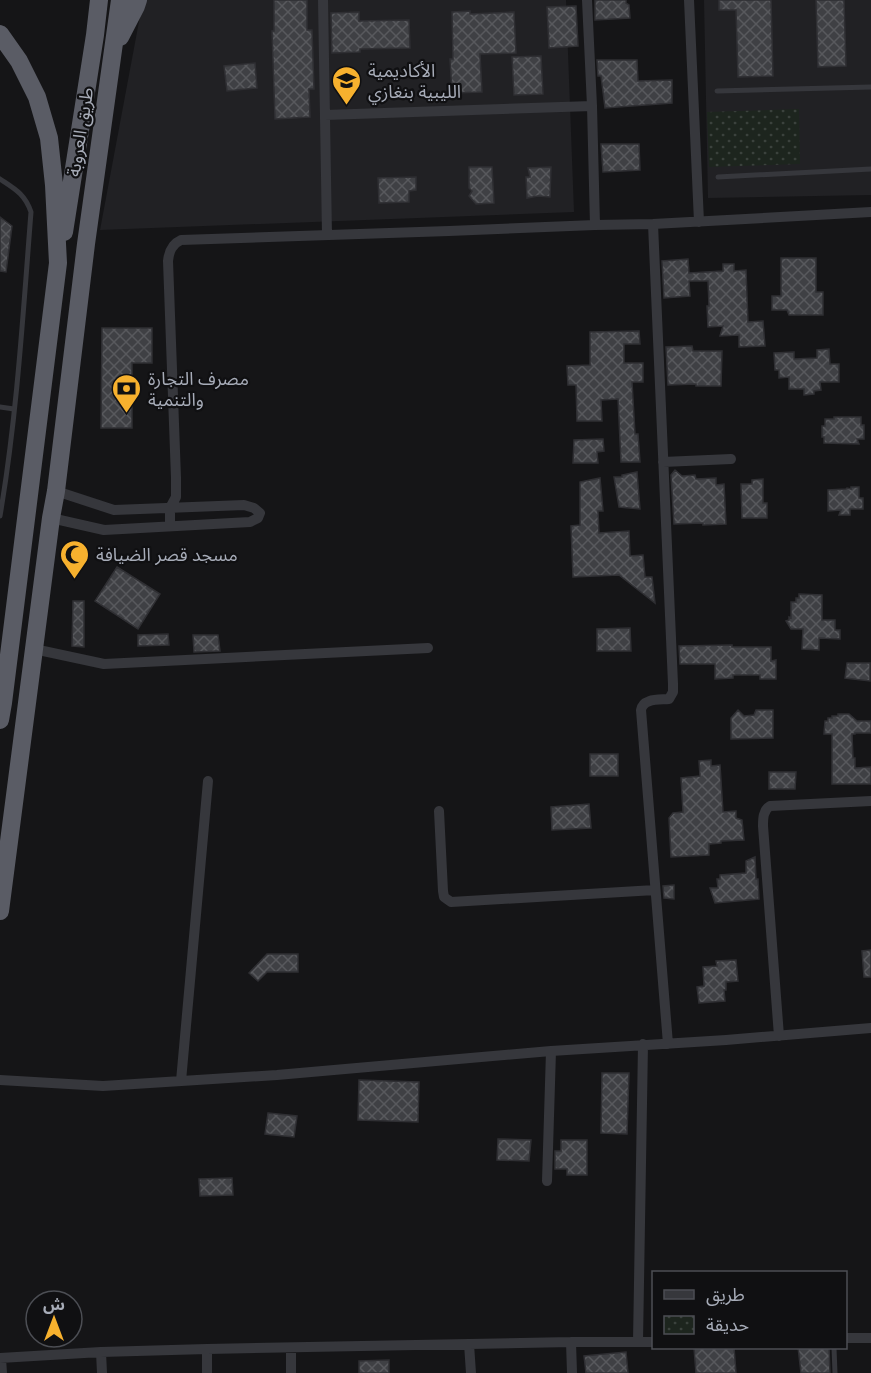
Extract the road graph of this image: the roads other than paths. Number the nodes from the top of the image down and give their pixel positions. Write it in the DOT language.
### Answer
graph roads {
  1 [pos="99,0"];
  2 [pos="120,0"];
  3 [pos="138,0"];
  4 [pos="323,0"];
  5 [pos="587,0"];
  6 [pos="689,0"];
  7 [pos="0,34"];
  8 [pos="112,52"];
  9 [pos="871,87"];
  10 [pos="717,91"];
  11 [pos="592,106"];
  12 [pos="325,115"];
  13 [pos="871,170"];
  14 [pos="718,177"];
  15 [pos="0,179"];
  16 [pos="871,212"];
  17 [pos="699,222"];
  18 [pos="653,224"];
  19 [pos="594,225"];
  20 [pos="327,235"];
  21 [pos="58,263"];
  22 [pos="0,407"];
  23 [pos="14,409"];
  24 [pos="732,459"];
  25 [pos="663,462"];
  26 [pos="56,491"];
  27 [pos="176,497"];
  28 [pos="186,507"];
  29 [pos="170,508"];
  30 [pos="114,510"];
  31 [pos="0,516"];
  32 [pos="51,518"];
  33 [pos="170,526"];
  34 [pos="187,526"];
  35 [pos="115,530"];
  36 [pos="428,648"];
  37 [pos="34,649"];
  38 [pos="0,720"];
  39 [pos="208,781"];
  40 [pos="871,801"];
  41 [pos="439,810"];
  42 [pos="655,890"];
  43 [pos="0,911"];
  44 [pos="871,1028"];
  45 [pos="779,1036"];
  46 [pos="643,1044"];
  47 [pos="668,1044"];
  48 [pos="551,1051"];
  49 [pos="0,1080"];
  50 [pos="181,1081"];
  51 [pos="547,1181"];
  52 [pos="847,1338"];
  53 [pos="871,1338"];
  54 [pos="571,1342"];
  55 [pos="638,1342"];
  56 [pos="652,1342"];
  57 [pos="470,1344"];
  58 [pos="291,1348"];
  59 [pos="207,1349"];
  60 [pos="834,1349"];
  61 [pos="101,1352"];
  62 [pos="1,1358"];
  63 [pos="2,1373"];
  64 [pos="102,1373"];
  65 [pos="207,1373"];
  66 [pos="291,1373"];
  67 [pos="471,1373"];
  68 [pos="573,1373"];
  69 [pos="835,1373"];
  1 -- 21 [label="highway, طريق العروبة"];
  2 -- 8 [label="highway"];
  3 -- 8 [label="highway"];
  4 -- 12 [label="street"];
  5 -- 11 [label="street"];
  6 -- 17 [label="street"];
  7 -- 21 [label="highway"];
  8 -- 26 [label="highway"];
  9 -- 10 [label="lane"];
  11 -- 12 [label="street"];
  11 -- 19 [label="street"];
  12 -- 20 [label="street"];
  13 -- 14 [label="lane"];
  15 -- 23 [label="lane"];
  16 -- 17 [label="street"];
  17 -- 18 [label="street"];
  18 -- 19 [label="street"];
  18 -- 25 [label="street"];
  19 -- 20 [label="street"];
  20 -- 27 [label="street"];
  21 -- 38 [label="highway"];
  22 -- 23 [label="lane"];
  23 -- 31 [label="lane"];
  24 -- 25 [label="street"];
  25 -- 42 [label="street"];
  26 -- 30 [label="street"];
  26 -- 32 [label="highway"];
  27 -- 28 [label="street"];
  27 -- 29 [label="street"];
  28 -- 29 [label="street"];
  28 -- 34 [label="street"];
  28 -- 34 [label="street"];
  29 -- 30 [label="street"];
  29 -- 33 [label="street"];
  30 -- 35 [label="street"];
  32 -- 35 [label="street"];
  32 -- 37 [label="highway"];
  33 -- 34 [label="street"];
  33 -- 35 [label="street"];
  36 -- 37 [label="street"];
  37 -- 43 [label="highway"];
  39 -- 50 [label="street"];
  40 -- 45 [label="street"];
  41 -- 42 [label="street"];
  42 -- 47 [label="street"];
  44 -- 45 [label="street"];
  45 -- 47 [label="street"];
  46 -- 47 [label="street"];
  46 -- 48 [label="street"];
  46 -- 55 [label="street"];
  48 -- 50 [label="street"];
  48 -- 51 [label="street"];
  49 -- 50 [label="street"];
  52 -- 53 [label="street"];
  54 -- 55 [label="street"];
  54 -- 57 [label="street"];
  54 -- 68 [label="street"];
  55 -- 56 [label="street"];
  57 -- 58 [label="street"];
  57 -- 67 [label="street"];
  58 -- 59 [label="street"];
  58 -- 66 [label="street"];
  59 -- 61 [label="street"];
  59 -- 65 [label="street"];
  60 -- 69 [label="lane"];
  61 -- 62 [label="street"];
  61 -- 64 [label="street"];
  62 -- 63 [label="street"];
}
